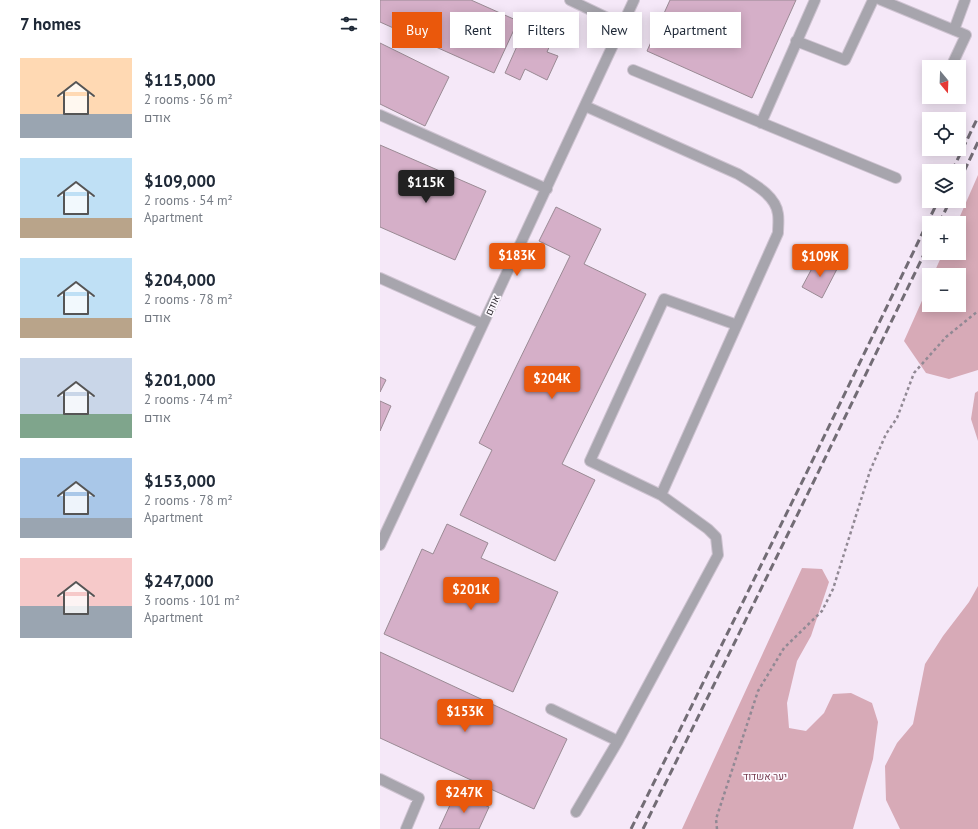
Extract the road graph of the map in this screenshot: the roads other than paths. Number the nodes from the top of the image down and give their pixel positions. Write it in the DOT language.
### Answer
graph roads {
  1 [pos="570,0"];
  2 [pos="634,0"];
  3 [pos="815,0"];
  4 [pos="874,0"];
  5 [pos="881,0"];
  6 [pos="965,0"];
  7 [pos="595,12"];
  8 [pos="628,12"];
  9 [pos="954,30"];
  10 [pos="796,41"];
  11 [pos="611,48"];
  12 [pos="954,60"];
  13 [pos="633,70"];
  14 [pos="585,106"];
  15 [pos="380,115"];
  16 [pos="761,123"];
  17 [pos="896,178"];
  18 [pos="547,188"];
  19 [pos="380,278"];
  20 [pos="483,324"];
  21 [pos="737,325"];
  22 [pos="661,495"];
  23 [pos="380,545"];
  24 [pos="551,709"];
  25 [pos="618,741"];
  26 [pos="380,779"];
  27 [pos="576,812"];
  28 [pos="406,829"];
  1 -- 7 [label="street"];
  2 -- 8 [label="street, אודם"];
  3 -- 10 [label="street"];
  4 -- 10 [label="street"];
  5 -- 9 [label="street"];
  6 -- 9 [label="street"];
  9 -- 12 [label="street"];
  10 -- 16 [label="street"];
  11 -- 14 [label="street, אודם"];
  13 -- 16 [label="street"];
  14 -- 18 [label="street, אודם"];
  14 -- 21 [label="street"];
  15 -- 18 [label="street"];
  16 -- 17 [label="street"];
  18 -- 20 [label="street, אודם"];
  19 -- 20 [label="street"];
  20 -- 23 [label="street, אודם"];
  21 -- 22 [label="street"];
  21 -- 22 [label="street"];
  22 -- 25 [label="street"];
  24 -- 25 [label="street"];
  25 -- 27 [label="street"];
  26 -- 28 [label="street"];
}
